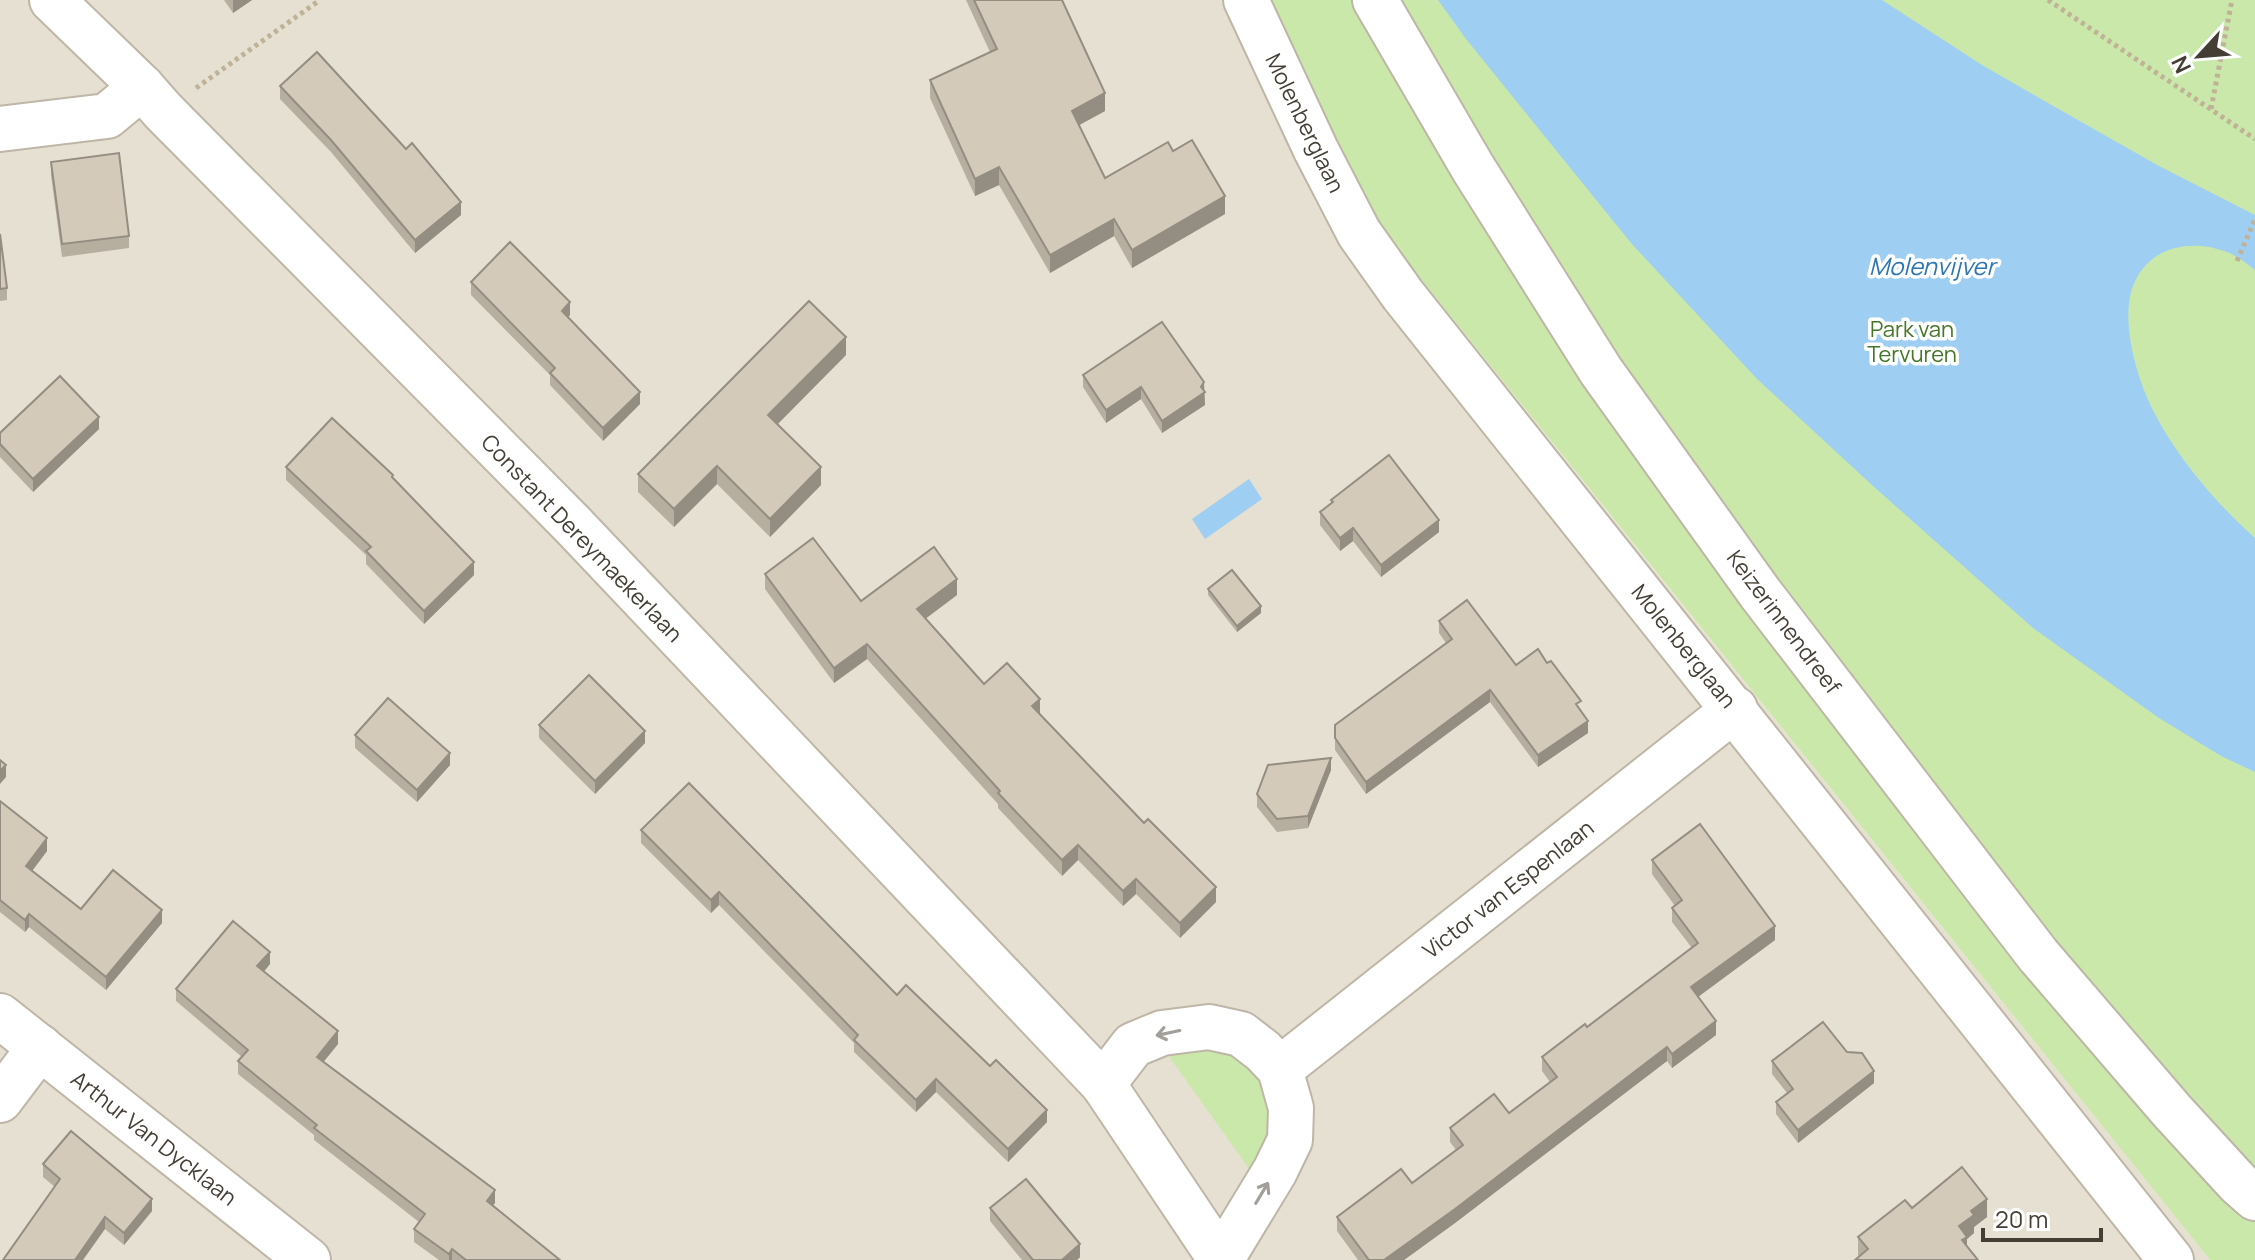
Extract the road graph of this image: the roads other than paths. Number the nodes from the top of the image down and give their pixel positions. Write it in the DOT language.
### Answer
graph roads {
  1 [pos="52,0"];
  2 [pos="1246,0"];
  3 [pos="1375,0"];
  4 [pos="152,99"];
  5 [pos="0,129"];
  6 [pos="1735,709"];
  7 [pos="0,1016"];
  8 [pos="40,1047"];
  9 [pos="1280,1069"];
  10 [pos="1103,1084"];
  11 [pos="0,1100"];
  12 [pos="2255,1198"];
  13 [pos="308,1260"];
  14 [pos="1221,1260"];
  15 [pos="2171,1260"];
  1 -- 4 [label="street, Constant Dereymaekerlaan"];
  2 -- 6 [label="street, Molenberglaan"];
  3 -- 12 [label="street, Keizerinnendreef"];
  4 -- 5 [label="street"];
  4 -- 10 [label="street, Constant Dereymaekerlaan"];
  6 -- 9 [label="street, Victor van Espenlaan"];
  6 -- 15 [label="street, Molenberglaan"];
  7 -- 8 [label="street, Arthur Van Dycklaan"];
  8 -- 11 [label="street"];
  8 -- 13 [label="street, Arthur Van Dycklaan"];
  9 -- 10 [label="street, one-way"];
  14 -- 9 [label="street, one-way"];
  10 -- 14 [label="street, Constant Dereymaekerlaan"];
}
